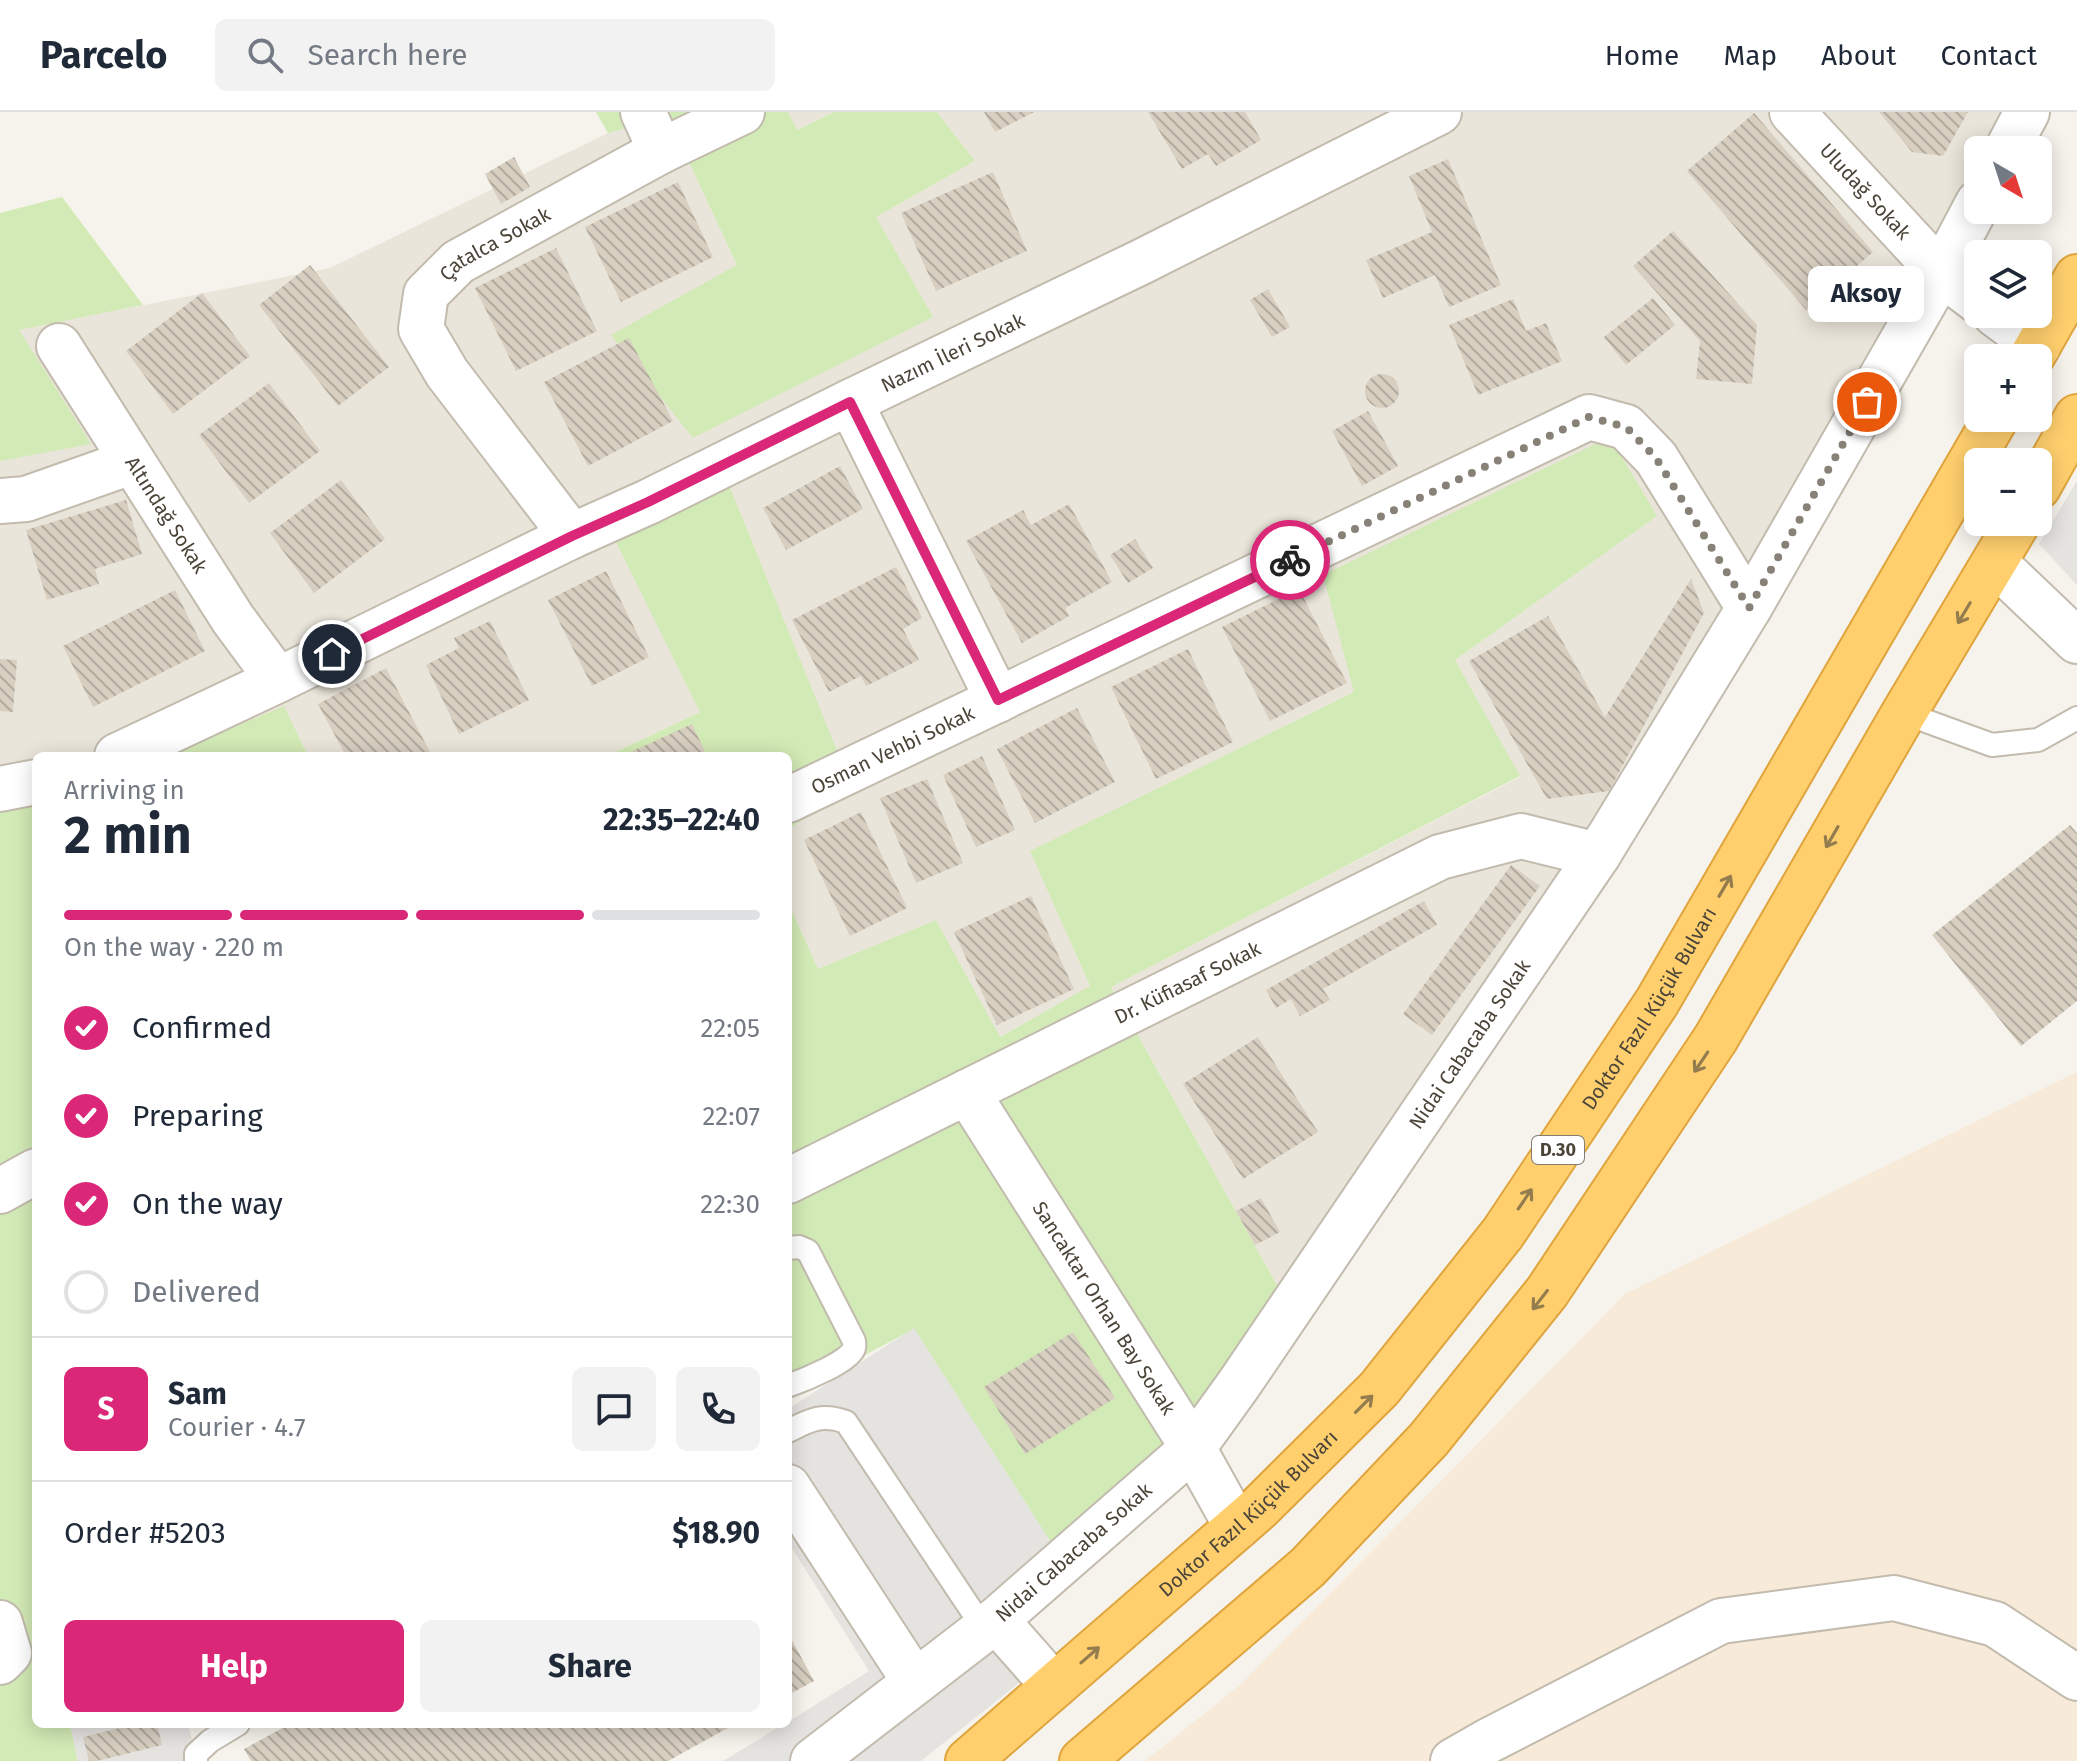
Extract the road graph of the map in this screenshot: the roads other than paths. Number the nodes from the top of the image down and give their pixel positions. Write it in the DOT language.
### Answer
graph roads {
  1 [pos="643,112"];
  2 [pos="742,112"];
  3 [pos="1439,112"];
  4 [pos="1792,112"];
  5 [pos="2027,112"];
  6 [pos="2014,136"];
  7 [pos="661,151"];
  8 [pos="1967,224"];
  9 [pos="1941,273"];
  10 [pos="2077,277"];
  11 [pos="1964,290"];
  12 [pos="2009,328"];
  13 [pos="2026,344"];
  14 [pos="2039,344"];
  15 [pos="59,346"];
  16 [pos="850,402"];
  17 [pos="2077,417"];
  18 [pos="1988,432"];
  19 [pos="131,462"];
  20 [pos="2052,462"];
  21 [pos="0,501"];
  22 [pos="572,536"];
  23 [pos="2010,536"];
  24 [pos="1995,563"];
  25 [pos="1749,608"];
  26 [pos="2077,641"];
  27 [pos="278,680"];
  28 [pos="998,700"];
  29 [pos="1904,713"];
  30 [pos="2077,718"];
  31 [pos="125,752"];
  32 [pos="32,783"];
  33 [pos="0,789"];
  34 [pos="792,798"];
  35 [pos="1598,855"];
  36 [pos="967,1092"];
  37 [pos="32,1173"];
  38 [pos="792,1179"];
  39 [pos="0,1191"];
  40 [pos="792,1248"];
  41 [pos="792,1384"];
  42 [pos="792,1429"];
  43 [pos="1193,1448"];
  44 [pos="792,1493"];
  45 [pos="1237,1527"];
  46 [pos="990,1625"];
  47 [pos="2077,1678"];
  48 [pos="915,1682"];
  49 [pos="1054,1686"];
  50 [pos="231,1728"];
  51 [pos="1480,1754"];
  52 [pos="196,1761"];
  53 [pos="813,1761"];
  54 [pos="968,1761"];
  55 [pos="1082,1761"];
  1 -- 7 [label="street"];
  2 -- 7 [label="street, Çatalca Sokak"];
  3 -- 16 [label="street, Nazım İleri Sokak"];
  4 -- 9 [label="street, Uludağ Sokak"];
  5 -- 6 [label="street"];
  7 -- 22 [label="street, Çatalca Sokak"];
  8 -- 9 [label="street, Nidai Cabacaba Sokak"];
  9 -- 11 [label="street, Uludağ Sokak"];
  9 -- 25 [label="street, Nidai Cabacaba Sokak"];
  10 -- 14 [label="highway"];
  12 -- 13 [label="street"];
  15 -- 19 [label="street, Altındağ Sokak"];
  16 -- 22 [label="street, Nazım İleri Sokak"];
  16 -- 28 [label="street"];
  17 -- 20 [label="highway"];
  45 -- 18 [label="highway, Doktor Fazıl Küçük Bulvarı / D.30, one-way"];
  19 -- 21 [label="street"];
  19 -- 27 [label="street, Altındağ Sokak"];
  22 -- 27 [label="street, Nazım İleri Sokak"];
  23 -- 24 [label="highway"];
  24 -- 26 [label="street"];
  24 -- 29 [label="highway, one-way"];
  25 -- 28 [label="street, Osman Vehbi Sokak"];
  25 -- 35 [label="street, Nidai Cabacaba Sokak"];
  27 -- 31 [label="street, Nazım İleri Sokak"];
  28 -- 34 [label="street, Osman Vehbi Sokak"];
  29 -- 30 [label="lane"];
  29 -- 55 [label="highway, one-way"];
  32 -- 33 [label="street"];
  35 -- 36 [label="street, Dr. Küfiasaf Sokak"];
  35 -- 43 [label="street, Nidai Cabacaba Sokak"];
  36 -- 38 [label="street, Dr. Küfiasaf Sokak"];
  36 -- 43 [label="street, Sancaktar Orhan Bay Sokak"];
  37 -- 39 [label="street"];
  40 -- 41 [label="lane"];
  42 -- 46 [label="lane"];
  43 -- 45 [label="street, Sancaktar Orhan Bay Sokak"];
  43 -- 46 [label="street, Nidai Cabacaba Sokak"];
  44 -- 48 [label="street"];
  49 -- 45 [label="highway, Doktor Fazıl Küçük Bulvarı / D.30, one-way"];
  46 -- 48 [label="street, Nidai Cabacaba Sokak"];
  46 -- 49 [label="street"];
  47 -- 51 [label="street"];
  48 -- 53 [label="street, Nidai Cabacaba Sokak"];
  49 -- 54 [label="highway, Doktor Fazıl Küçük Bulvarı / D.30"];
  50 -- 52 [label="lane"];
}
